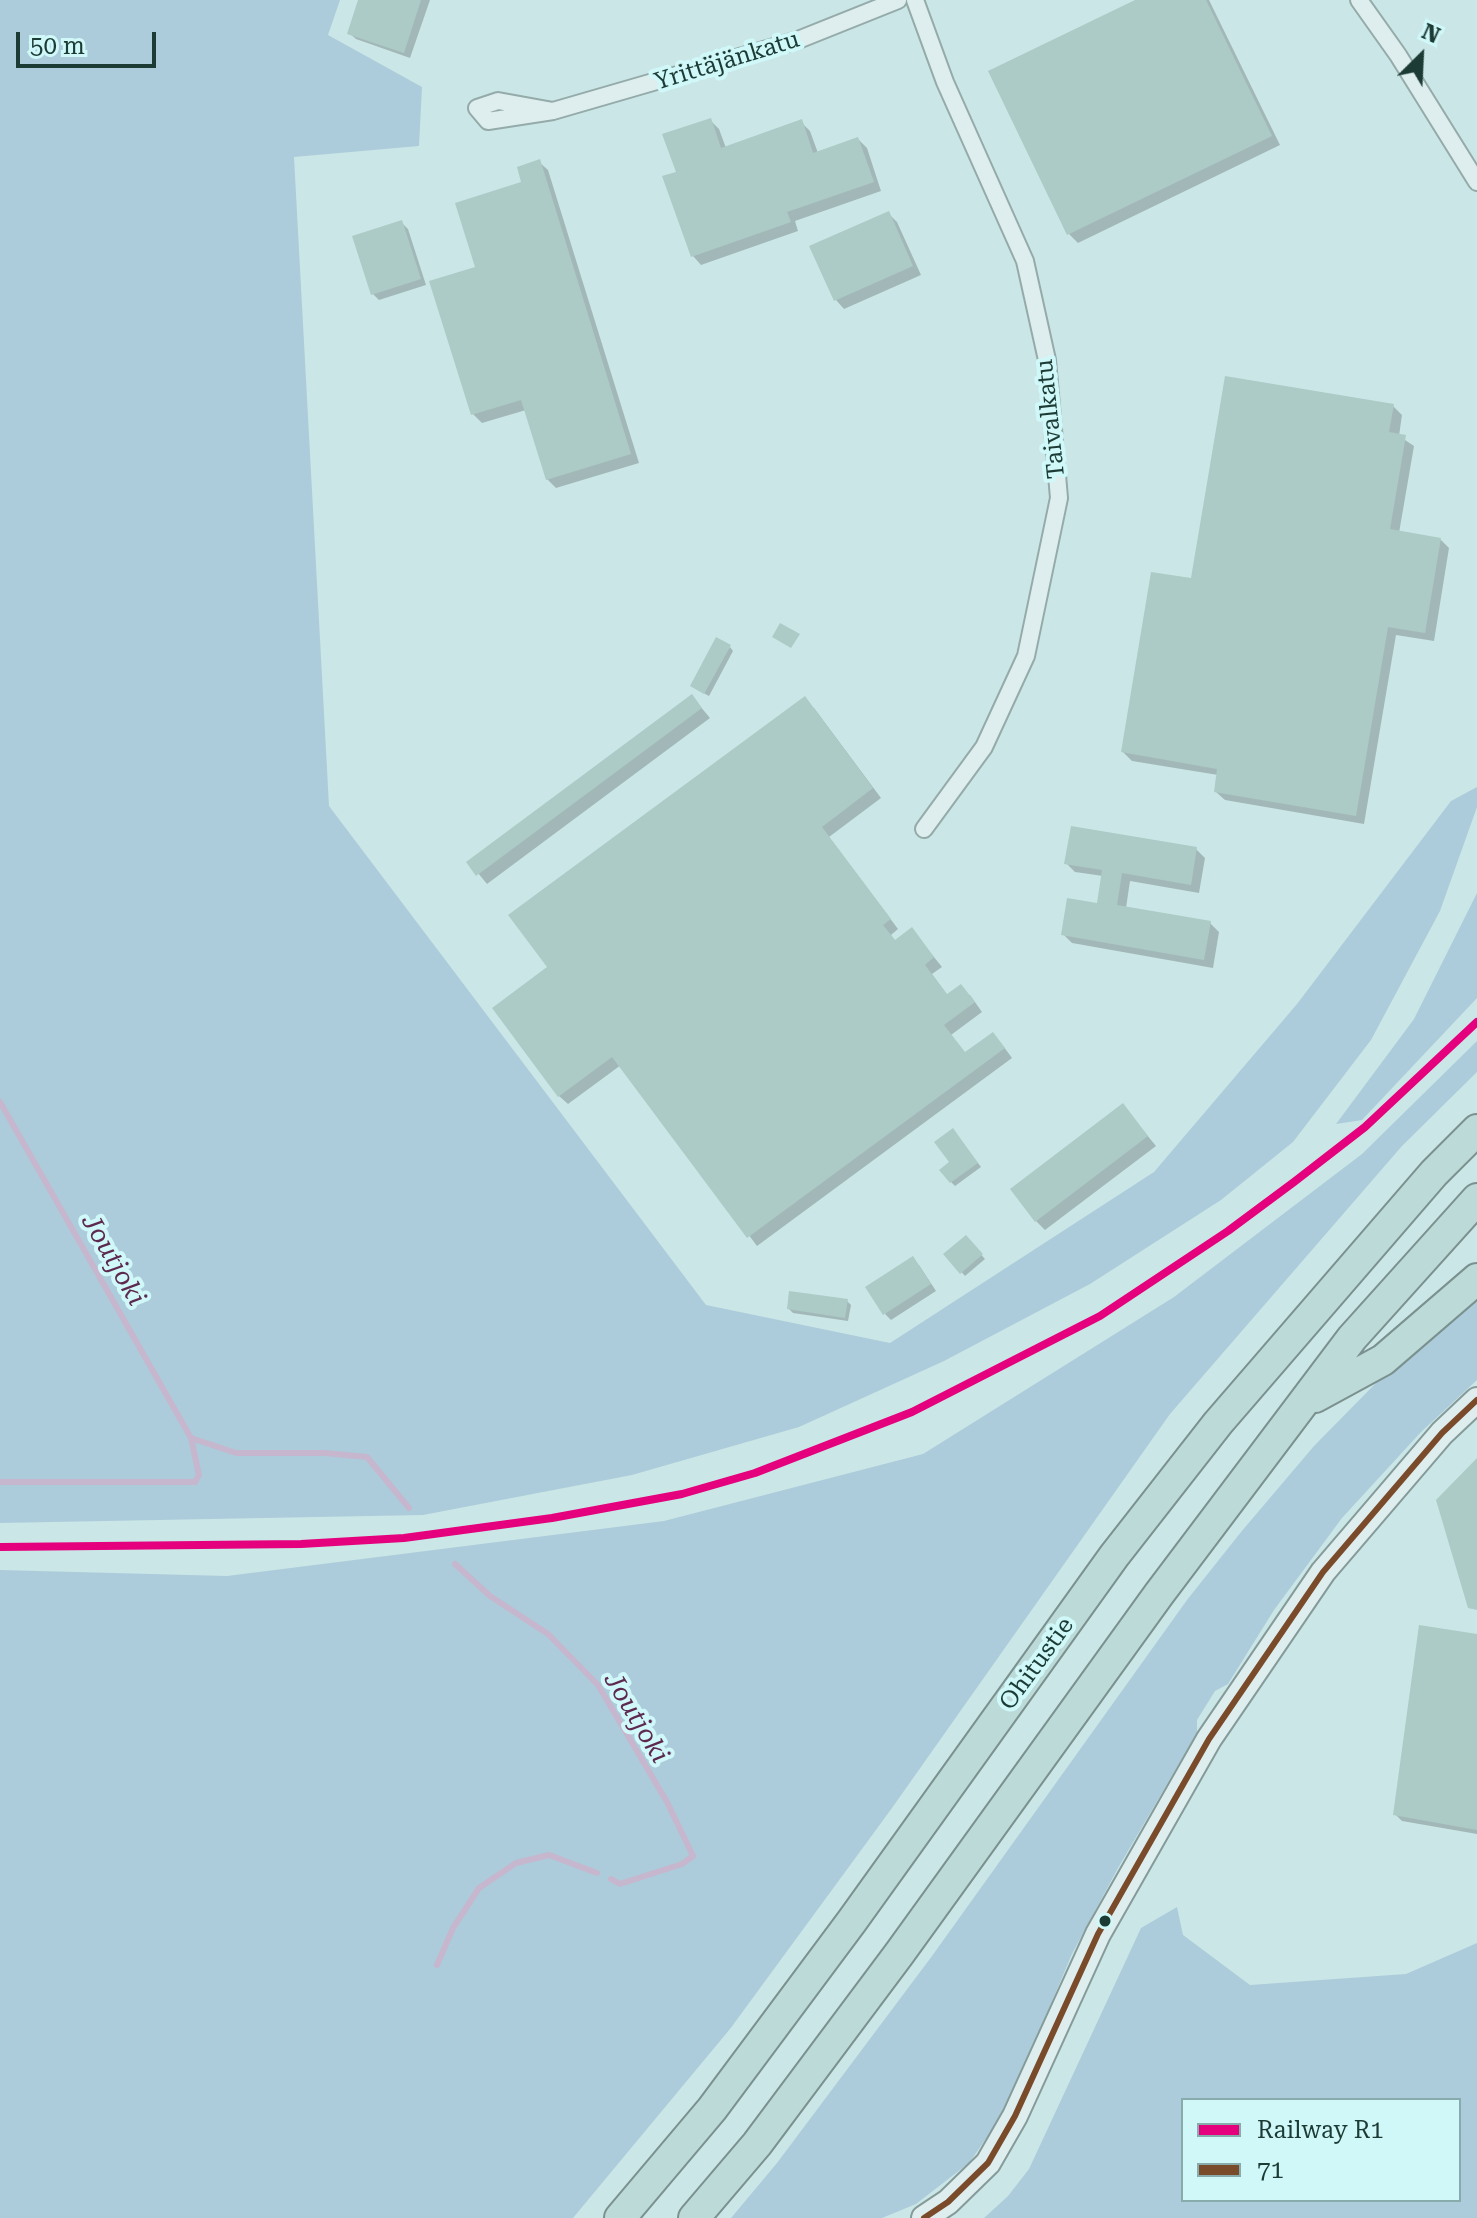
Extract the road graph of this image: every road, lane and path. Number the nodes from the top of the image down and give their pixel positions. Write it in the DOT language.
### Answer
graph roads {
  1 [pos="898,0"];
  2 [pos="915,0"];
  3 [pos="1359,0"];
  4 [pos="553,111"];
  5 [pos="1477,182"];
  6 [pos="924,829"];
  7 [pos="1477,1130"];
  8 [pos="1477,1199"];
  9 [pos="1477,1279"];
  10 [pos="1477,1400"];
  11 [pos="1306,1402"];
  12 [pos="620,2218"];
  13 [pos="694,2218"];
  14 [pos="924,2218"];
  1 -- 4 [label="street, Yrittäjänkatu"];
  2 -- 6 [label="street, Taivalkatu"];
  3 -- 5 [label="street"];
  7 -- 12 [label="highway, Ohitustie"];
  8 -- 11 [label="highway"];
  9 -- 11 [label="highway"];
  10 -- 14 [label="street"];
  11 -- 13 [label="highway"];
}
